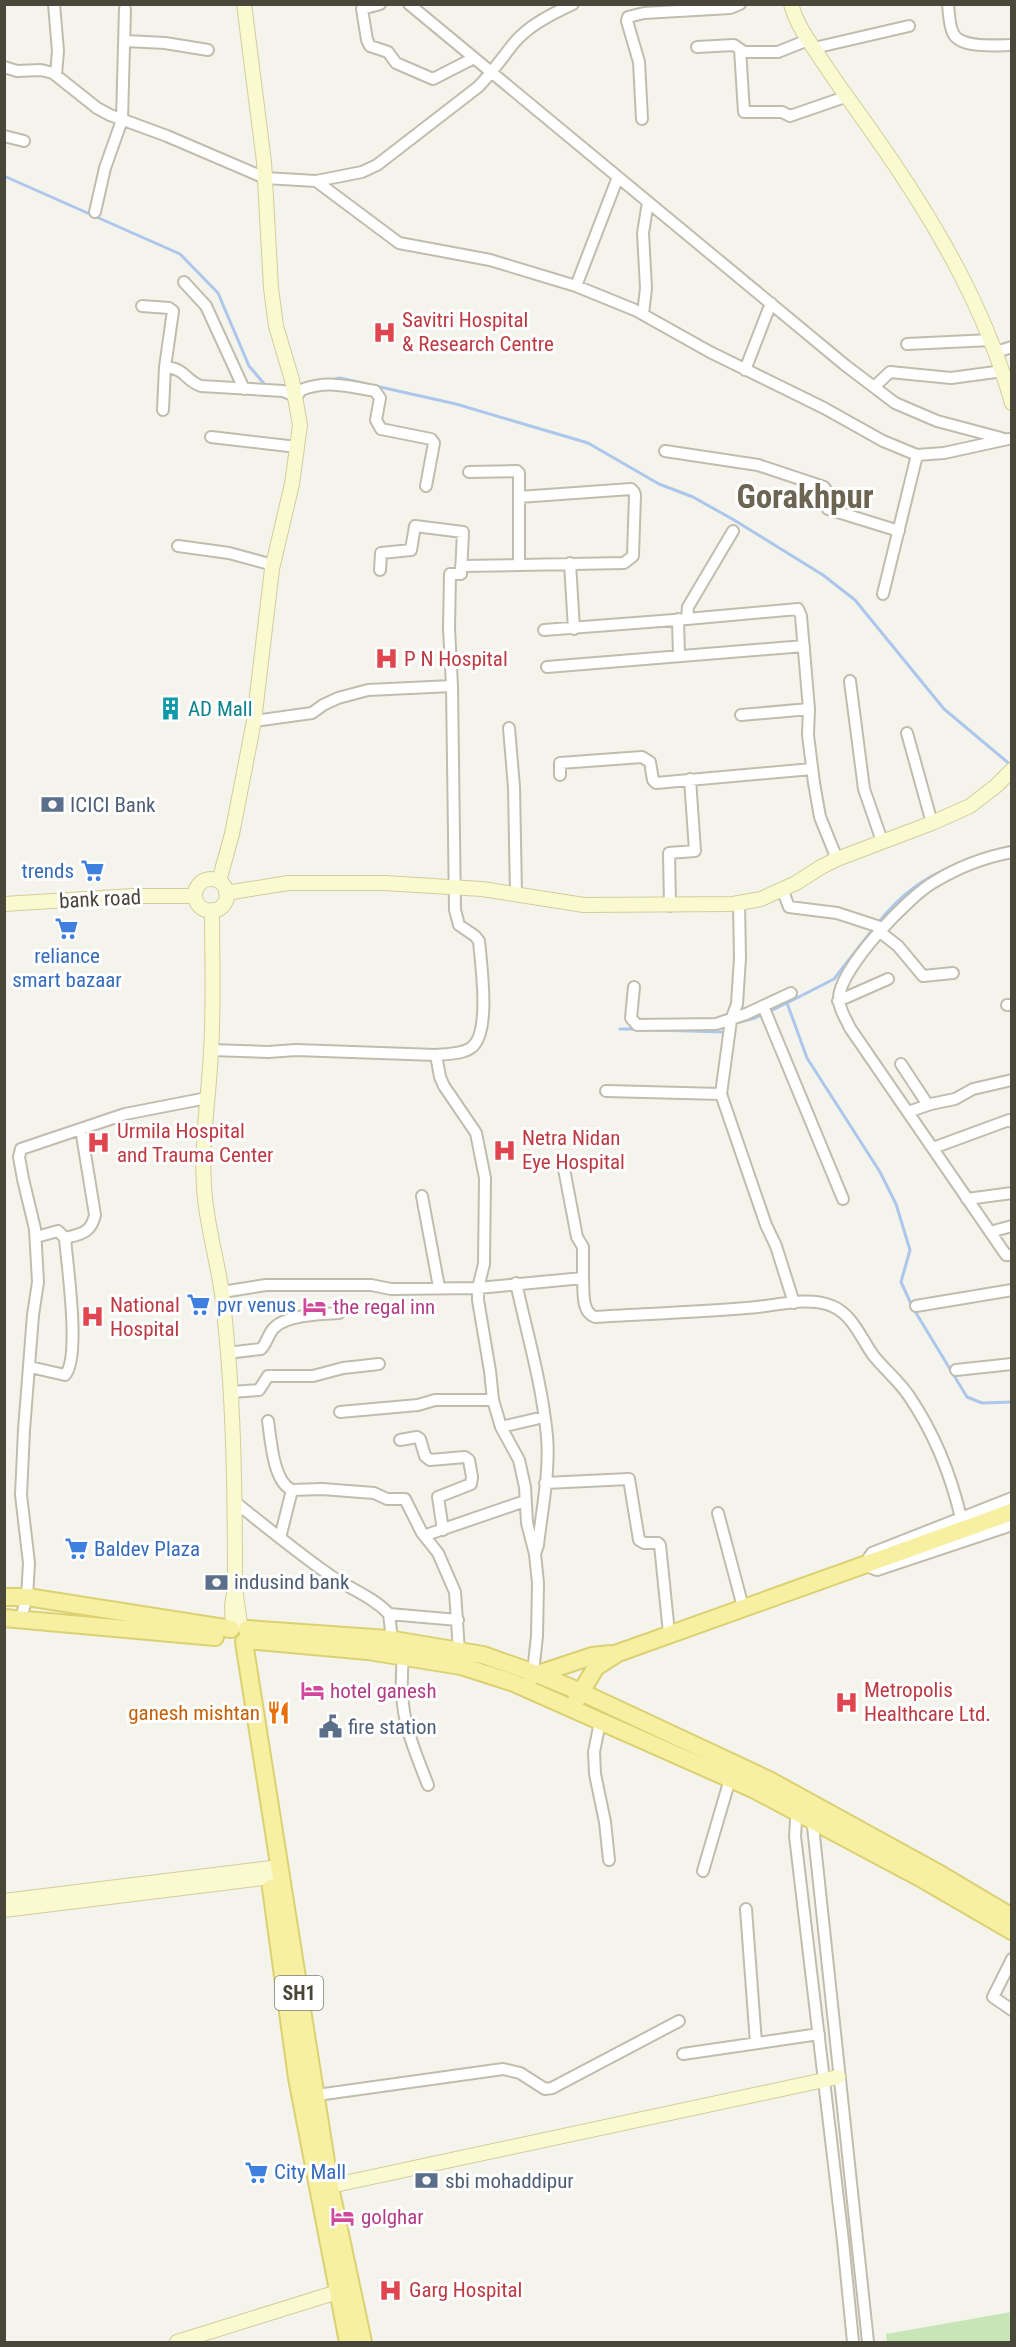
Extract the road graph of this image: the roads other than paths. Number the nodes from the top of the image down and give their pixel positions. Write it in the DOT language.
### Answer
graph roads {
  1 [pos="54,4"];
  2 [pos="244,4"];
  3 [pos="380,4"];
  4 [pos="409,4"];
  5 [pos="573,4"];
  6 [pos="740,4"];
  7 [pos="791,4"];
  8 [pos="948,4"];
  9 [pos="125,9"];
  10 [pos="642,9"];
  11 [pos="909,26"];
  12 [pos="126,41"];
  13 [pos="811,44"];
  14 [pos="1011,45"];
  15 [pos="697,47"];
  16 [pos="740,49"];
  17 [pos="208,50"];
  18 [pos="474,58"];
  19 [pos="4,67"];
  20 [pos="492,73"];
  21 [pos="56,75"];
  22 [pos="845,97"];
  23 [pos="642,119"];
  24 [pos="122,120"];
  25 [pos="4,136"];
  26 [pos="24,141"];
  27 [pos="618,177"];
  28 [pos="264,178"];
  29 [pos="316,181"];
  30 [pos="648,202"];
  31 [pos="95,212"];
  32 [pos="184,282"];
  33 [pos="576,286"];
  34 [pos="771,303"];
  35 [pos="142,306"];
  36 [pos="643,314"];
  37 [pos="907,344"];
  38 [pos="994,346"];
  39 [pos="1011,347"];
  40 [pos="165,367"];
  41 [pos="745,370"];
  42 [pos="1003,370"];
  43 [pos="874,387"];
  44 [pos="244,389"];
  45 [pos="294,394"];
  46 [pos="1011,403"];
  47 [pos="163,410"];
  48 [pos="211,437"];
  49 [pos="1010,439"];
  50 [pos="297,447"];
  51 [pos="665,451"];
  52 [pos="917,455"];
  53 [pos="470,472"];
  54 [pos="426,486"];
  55 [pos="519,497"];
  56 [pos="733,531"];
  57 [pos="899,531"];
  58 [pos="178,546"];
  59 [pos="570,564"];
  60 [pos="273,565"];
  61 [pos="519,565"];
  62 [pos="462,566"];
  63 [pos="380,570"];
  64 [pos="883,594"];
  65 [pos="683,619"];
  66 [pos="574,629"];
  67 [pos="544,630"];
  68 [pos="804,646"];
  69 [pos="679,656"];
  70 [pos="547,667"];
  71 [pos="850,681"];
  72 [pos="452,686"];
  73 [pos="809,709"];
  74 [pos="741,715"];
  75 [pos="254,721"];
  76 [pos="509,728"];
  77 [pos="907,733"];
  78 [pos="812,769"];
  79 [pos="1011,770"];
  80 [pos="560,775"];
  81 [pos="690,779"];
  82 [pos="932,823"];
  83 [pos="882,841"];
  84 [pos="1011,852"];
  85 [pos="837,860"];
  86 [pos="223,887"];
  87 [pos="456,887"];
  88 [pos="782,889"];
  89 [pos="516,894"];
  90 [pos="195,896"];
  91 [pos="740,903"];
  92 [pos="4,904"];
  93 [pos="670,906"];
  94 [pos="212,910"];
  95 [pos="882,930"];
  96 [pos="953,973"];
  97 [pos="888,979"];
  98 [pos="634,987"];
  99 [pos="791,993"];
  100 [pos="838,1001"];
  101 [pos="765,1010"];
  102 [pos="731,1020"];
  103 [pos="211,1050"];
  104 [pos="436,1055"];
  105 [pos="901,1064"];
  106 [pos="1011,1080"];
  107 [pos="606,1091"];
  108 [pos="722,1094"];
  109 [pos="207,1098"];
  110 [pos="928,1106"];
  111 [pos="908,1112"];
  112 [pos="1011,1122"];
  113 [pos="81,1129"];
  114 [pos="933,1148"];
  115 [pos="564,1170"];
  116 [pos="1011,1193"];
  117 [pos="422,1196"];
  118 [pos="843,1199"];
  119 [pos="967,1199"];
  120 [pos="1011,1226"];
  121 [pos="990,1232"];
  122 [pos="36,1237"];
  123 [pos="65,1238"];
  124 [pos="1009,1258"];
  125 [pos="584,1278"];
  126 [pos="516,1283"];
  127 [pos="439,1287"];
  128 [pos="477,1288"];
  129 [pos="1011,1290"];
  130 [pos="222,1292"];
  131 [pos="794,1303"];
  132 [pos="916,1306"];
  133 [pos="339,1313"];
  134 [pos="226,1353"];
  135 [pos="378,1364"];
  136 [pos="1011,1364"];
  137 [pos="30,1367"];
  138 [pos="956,1370"];
  139 [pos="230,1392"];
  140 [pos="493,1400"];
  141 [pos="340,1412"];
  142 [pos="544,1417"];
  143 [pos="267,1422"];
  144 [pos="501,1427"];
  145 [pos="400,1440"];
  146 [pos="545,1483"];
  147 [pos="292,1490"];
  148 [pos="1011,1498"];
  149 [pos="525,1501"];
  150 [pos="235,1502"];
  151 [pos="1011,1512"];
  152 [pos="718,1513"];
  153 [pos="961,1518"];
  154 [pos="1011,1525"];
  155 [pos="443,1530"];
  156 [pos="426,1535"];
  157 [pos="280,1538"];
  158 [pos="534,1554"];
  159 [pos="864,1565"];
  160 [pos="4,1597"];
  161 [pos="27,1597"];
  162 [pos="743,1607"];
  163 [pos="389,1614"];
  164 [pos="13,1618"];
  165 [pos="458,1620"];
  166 [pos="669,1633"];
  167 [pos="238,1634"];
  168 [pos="392,1639"];
  169 [pos="459,1651"];
  170 [pos="618,1653"];
  171 [pos="403,1657"];
  172 [pos="535,1673"];
  173 [pos="514,1683"];
  174 [pos="581,1692"];
  175 [pos="571,1709"];
  176 [pos="600,1722"];
  177 [pos="730,1779"];
  178 [pos="428,1785"];
  179 [pos="798,1804"];
  180 [pos="814,1813"];
  181 [pos="609,1860"];
  182 [pos="703,1871"];
  183 [pos="274,1872"];
  184 [pos="4,1901"];
  185 [pos="746,1909"];
  186 [pos="4,1910"];
  187 [pos="1011,1917"];
  188 [pos="1011,1931"];
  189 [pos="1011,1959"];
  190 [pos="1011,2010"];
  191 [pos="679,2021"];
  192 [pos="819,2034"];
  193 [pos="756,2043"];
  194 [pos="683,2054"];
  195 [pos="838,2077"];
  196 [pos="824,2080"];
  197 [pos="308,2097"];
  198 [pos="324,2188"];
  199 [pos="345,2290"];
  200 [pos="177,2343"];
  201 [pos="348,2343"];
  202 [pos="363,2343"];
  203 [pos="853,2343"];
  204 [pos="868,2343"];
  1 -- 21 [label="street"];
  2 -- 28 [label="street"];
  3 -- 18 [label="street"];
  4 -- 18 [label="street"];
  5 -- 20 [label="street"];
  6 -- 10 [label="street"];
  7 -- 13 [label="street"];
  8 -- 14 [label="street"];
  9 -- 12 [label="street"];
  10 -- 23 [label="street"];
  11 -- 13 [label="street"];
  12 -- 17 [label="street"];
  12 -- 24 [label="street"];
  13 -- 16 [label="street"];
  13 -- 22 [label="street"];
  15 -- 16 [label="street"];
  16 -- 22 [label="street"];
  18 -- 20 [label="street"];
  19 -- 21 [label="street"];
  20 -- 27 [label="street"];
  20 -- 29 [label="street"];
  21 -- 24 [label="street"];
  22 -- 38 [label="street"];
  24 -- 28 [label="street"];
  24 -- 31 [label="street"];
  25 -- 26 [label="street"];
  27 -- 30 [label="street"];
  27 -- 33 [label="street"];
  28 -- 29 [label="street"];
  28 -- 45 [label="street"];
  29 -- 33 [label="street"];
  30 -- 34 [label="street"];
  30 -- 36 [label="street"];
  32 -- 44 [label="street"];
  33 -- 36 [label="street"];
  34 -- 41 [label="street"];
  34 -- 43 [label="street"];
  35 -- 40 [label="street"];
  36 -- 41 [label="street"];
  37 -- 38 [label="street"];
  38 -- 39 [label="street"];
  38 -- 42 [label="street"];
  40 -- 44 [label="street"];
  40 -- 47 [label="street"];
  41 -- 52 [label="street"];
  42 -- 43 [label="street"];
  42 -- 46 [label="street"];
  43 -- 49 [label="street"];
  44 -- 45 [label="street"];
  45 -- 50 [label="street"];
  45 -- 54 [label="street"];
  48 -- 50 [label="street"];
  49 -- 52 [label="street"];
  50 -- 60 [label="street"];
  51 -- 57 [label="street"];
  52 -- 57 [label="street"];
  53 -- 55 [label="street"];
  55 -- 59 [label="street"];
  55 -- 61 [label="street"];
  56 -- 65 [label="street"];
  57 -- 64 [label="street"];
  58 -- 60 [label="street"];
  59 -- 61 [label="street"];
  59 -- 66 [label="street"];
  60 -- 75 [label="street"];
  61 -- 62 [label="street"];
  62 -- 63 [label="street"];
  62 -- 72 [label="street"];
  65 -- 66 [label="street"];
  65 -- 68 [label="street"];
  65 -- 69 [label="street"];
  66 -- 67 [label="street"];
  68 -- 69 [label="street"];
  68 -- 73 [label="street"];
  69 -- 70 [label="street"];
  71 -- 83 [label="street"];
  72 -- 75 [label="street"];
  72 -- 87 [label="street"];
  73 -- 74 [label="street"];
  73 -- 78 [label="street"];
  75 -- 86 [label="street"];
  76 -- 89 [label="street"];
  77 -- 82 [label="street"];
  78 -- 81 [label="street"];
  78 -- 85 [label="street"];
  79 -- 82 [label="street"];
  80 -- 81 [label="street"];
  81 -- 93 [label="street"];
  82 -- 83 [label="street"];
  83 -- 85 [label="street"];
  84 -- 95 [label="street"];
  85 -- 88 [label="street"];
  86 -- 87 [label="street"];
  86 -- 90 [label="street"];
  86 -- 94 [label="street"];
  87 -- 89 [label="street"];
  87 -- 104 [label="street"];
  88 -- 91 [label="street"];
  88 -- 95 [label="street"];
  89 -- 93 [label="street"];
  90 -- 92 [label="street, bank road"];
  90 -- 94 [label="street"];
  91 -- 93 [label="street"];
  91 -- 102 [label="street"];
  94 -- 103 [label="street"];
  95 -- 96 [label="street"];
  95 -- 100 [label="street"];
  97 -- 100 [label="street"];
  98 -- 102 [label="street"];
  99 -- 101 [label="street"];
  100 -- 111 [label="street"];
  101 -- 102 [label="street"];
  101 -- 118 [label="street"];
  102 -- 108 [label="street"];
  103 -- 104 [label="street"];
  103 -- 109 [label="street"];
  104 -- 128 [label="street"];
  105 -- 110 [label="street"];
  106 -- 110 [label="street"];
  107 -- 108 [label="street"];
  108 -- 131 [label="street"];
  109 -- 113 [label="street"];
  109 -- 130 [label="street"];
  110 -- 111 [label="street"];
  111 -- 114 [label="street"];
  112 -- 114 [label="street"];
  113 -- 122 [label="street"];
  113 -- 123 [label="street"];
  114 -- 119 [label="street"];
  115 -- 125 [label="street"];
  116 -- 119 [label="street"];
  117 -- 127 [label="street"];
  119 -- 121 [label="street"];
  120 -- 121 [label="street"];
  121 -- 124 [label="street"];
  122 -- 123 [label="street"];
  122 -- 137 [label="street"];
  123 -- 137 [label="street"];
  125 -- 126 [label="street"];
  125 -- 131 [label="street"];
  126 -- 128 [label="street"];
  126 -- 142 [label="street"];
  127 -- 128 [label="street"];
  127 -- 130 [label="street"];
  128 -- 140 [label="street"];
  129 -- 132 [label="street"];
  130 -- 134 [label="street"];
  131 -- 153 [label="street"];
  133 -- 134 [label="street"];
  134 -- 139 [label="street"];
  135 -- 139 [label="street"];
  136 -- 138 [label="street"];
  137 -- 161 [label="street"];
  139 -- 150 [label="street"];
  140 -- 141 [label="street"];
  140 -- 144 [label="street"];
  142 -- 144 [label="street"];
  142 -- 146 [label="street"];
  143 -- 147 [label="street"];
  144 -- 149 [label="street"];
  145 -- 155 [label="street"];
  146 -- 158 [label="street"];
  146 -- 166 [label="street"];
  147 -- 156 [label="street"];
  147 -- 157 [label="street"];
  148 -- 153 [label="street"];
  149 -- 155 [label="street"];
  149 -- 158 [label="street"];
  150 -- 157 [label="street"];
  150 -- 167 [label="street"];
  151 -- 159 [label="main road"];
  152 -- 162 [label="street"];
  153 -- 159 [label="street"];
  154 -- 159 [label="street"];
  155 -- 156 [label="street"];
  156 -- 165 [label="street"];
  157 -- 163 [label="street"];
  158 -- 172 [label="street"];
  159 -- 162 [label="main road"];
  160 -- 161 [label="main road"];
  161 -- 164 [label="street"];
  161 -- 167 [label="main road"];
  162 -- 166 [label="main road"];
  163 -- 165 [label="street"];
  163 -- 168 [label="street"];
  164 -- 167 [label="main road"];
  165 -- 169 [label="street"];
  166 -- 170 [label="main road"];
  167 -- 168 [label="main road"];
  167 -- 171 [label="main road"];
  167 -- 183 [label="main road, SH1"];
  168 -- 169 [label="main road"];
  169 -- 172 [label="main road"];
  170 -- 172 [label="main road"];
  170 -- 174 [label="main road"];
  171 -- 173 [label="main road"];
  171 -- 178 [label="street"];
  172 -- 173 [label="main road"];
  172 -- 174 [label="main road"];
  173 -- 175 [label="main road"];
  174 -- 175 [label="main road"];
  174 -- 179 [label="main road"];
  175 -- 176 [label="main road"];
  176 -- 177 [label="main road"];
  176 -- 181 [label="street"];
  177 -- 179 [label="main road"];
  177 -- 182 [label="street"];
  179 -- 180 [label="main road"];
  179 -- 192 [label="street"];
  180 -- 187 [label="main road"];
  180 -- 188 [label="main road"];
  180 -- 195 [label="street"];
  183 -- 184 [label="street"];
  183 -- 186 [label="street"];
  183 -- 197 [label="main road, SH1"];
  185 -- 193 [label="street"];
  189 -- 190 [label="street"];
  191 -- 197 [label="street"];
  192 -- 193 [label="street"];
  192 -- 196 [label="street"];
  193 -- 194 [label="street"];
  195 -- 196 [label="street"];
  195 -- 204 [label="street"];
  196 -- 198 [label="street"];
  196 -- 203 [label="street"];
  197 -- 198 [label="main road, SH1"];
  198 -- 199 [label="main road, SH1"];
  199 -- 200 [label="street"];
  199 -- 201 [label="main road, SH1"];
  199 -- 202 [label="main road, SH1"];
}
